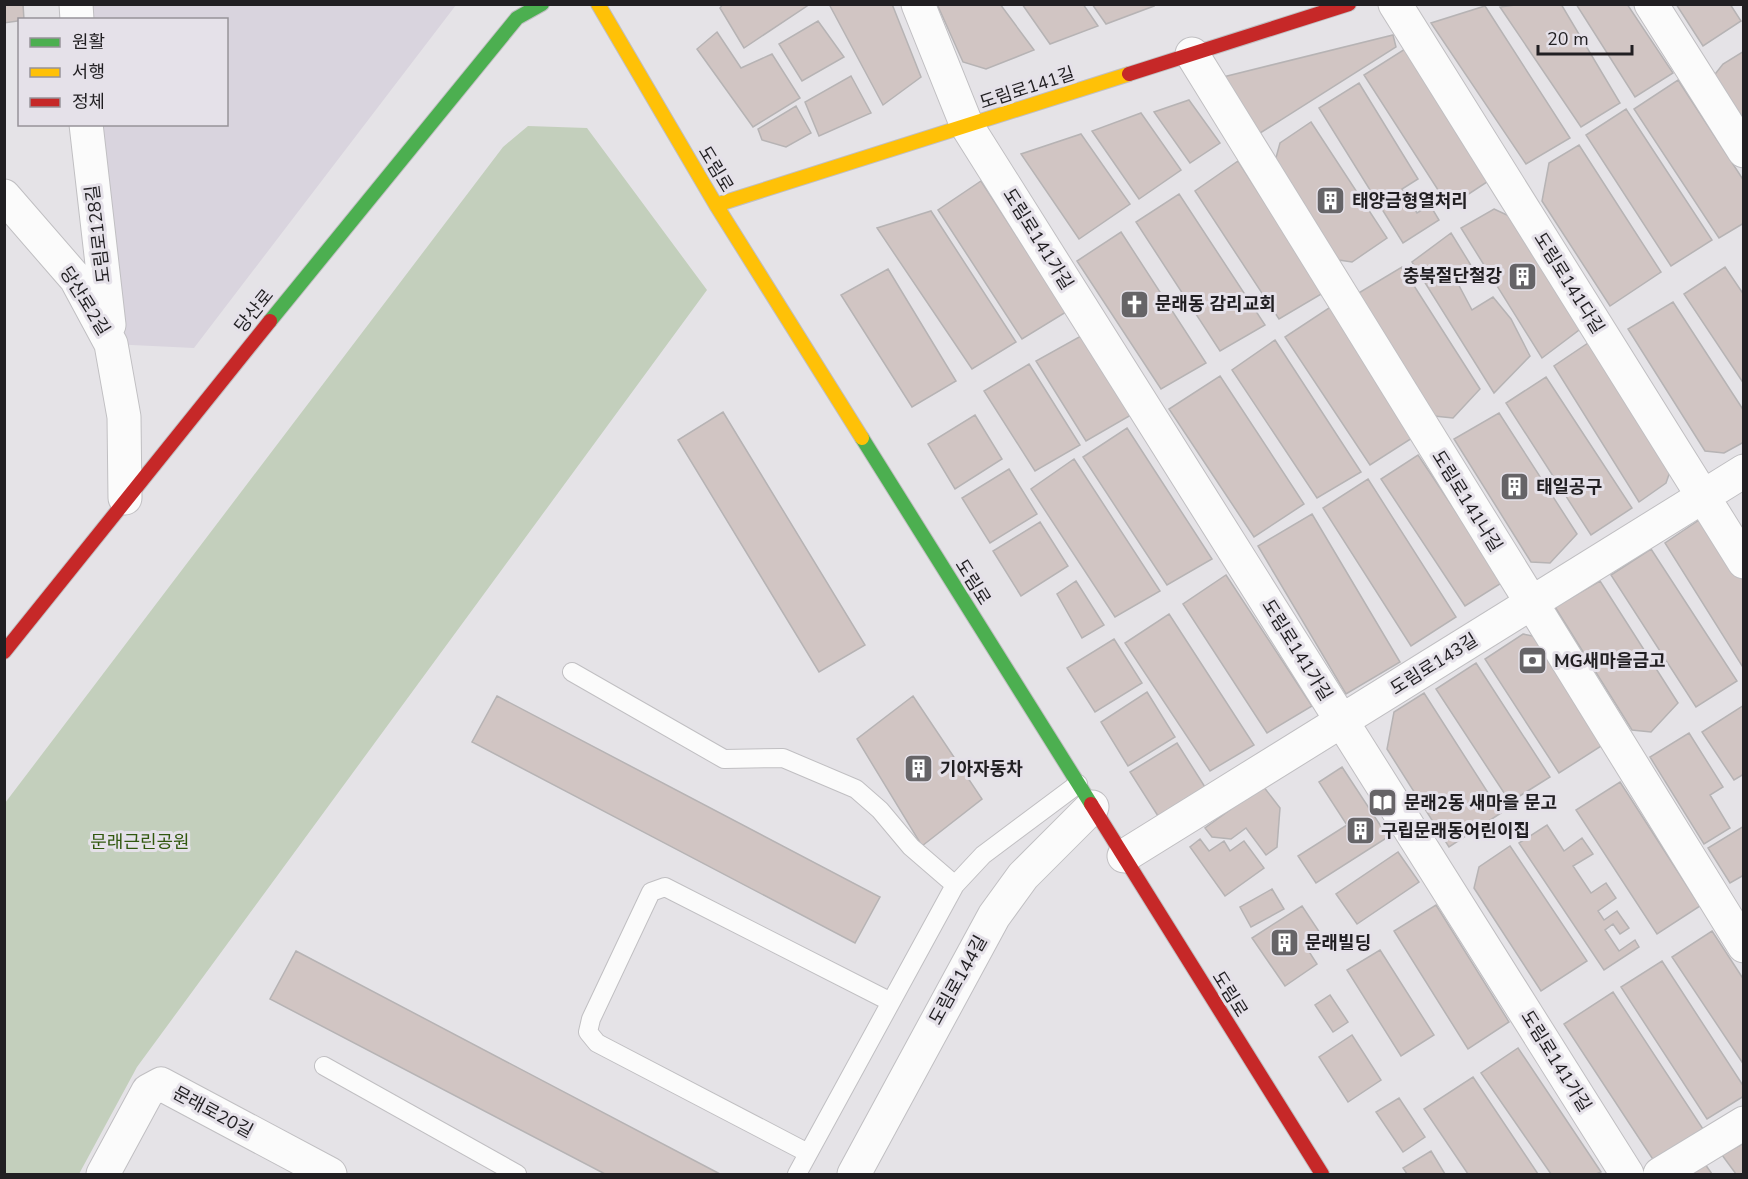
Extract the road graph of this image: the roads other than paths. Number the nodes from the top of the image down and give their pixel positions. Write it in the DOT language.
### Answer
graph roads {
  1 [pos="542,4"];
  2 [pos="598,4"];
  3 [pos="918,4"];
  4 [pos="1349,4"];
  5 [pos="1395,4"];
  6 [pos="1651,4"];
  7 [pos="1192,54"];
  8 [pos="86,126"];
  9 [pos="967,126"];
  10 [pos="1743,151"];
  11 [pos="4,196"];
  12 [pos="716,205"];
  13 [pos="111,344"];
  14 [pos="1743,471"];
  15 [pos="1702,496"];
  16 [pos="125,498"];
  17 [pos="1743,562"];
  18 [pos="1530,604"];
  19 [pos="4,652"];
  20 [pos="572,672"];
  21 [pos="1342,721"];
  22 [pos="1085,796"];
  23 [pos="1124,856"];
  24 [pos="955,885"];
  25 [pos="1743,946"];
  26 [pos="891,1002"];
  27 [pos="324,1066"];
  28 [pos="1743,1123"];
  29 [pos="808,1153"];
  30 [pos="103,1174"];
  31 [pos="330,1174"];
  32 [pos="517,1174"];
  33 [pos="796,1174"];
  34 [pos="854,1174"];
  35 [pos="1322,1174"];
  36 [pos="1627,1174"];
  37 [pos="1660,1174"];
  1 -- 16 [label="main road, 당산로"];
  2 -- 12 [label="main road, 도림로"];
  3 -- 9 [label="street, 도림로141가길"];
  4 -- 7 [label="main road, 도림로141길"];
  5 -- 15 [label="street, 도림로141다길"];
  6 -- 10 [label="street"];
  7 -- 9 [label="main road, 도림로141길"];
  7 -- 18 [label="street, 도림로141나길"];
  8 -- 13 [label="street, 도림로128길"];
  9 -- 12 [label="main road, 도림로141길"];
  9 -- 21 [label="street, 도림로141가길"];
  11 -- 13 [label="street, 당산로2길"];
  12 -- 22 [label="main road, 도림로"];
  13 -- 16 [label="street, 당산로2길"];
  14 -- 15 [label="street, 도림로143길"];
  15 -- 17 [label="street, 도림로141다길"];
  15 -- 18 [label="street, 도림로143길"];
  16 -- 19 [label="main road, 당산로"];
  18 -- 21 [label="street, 도림로143길"];
  18 -- 25 [label="street, 도림로141나길"];
  20 -- 24 [label="lane"];
  21 -- 23 [label="street, 도림로143길"];
  21 -- 36 [label="street, 도림로141가길"];
  22 -- 23 [label="main road, 도림로"];
  22 -- 24 [label="lane"];
  22 -- 34 [label="street, 도림로144길"];
  23 -- 35 [label="main road, 도림로"];
  24 -- 26 [label="lane"];
  26 -- 29 [label="lane"];
  26 -- 29 [label="lane"];
  27 -- 32 [label="lane"];
  28 -- 37 [label="street"];
  29 -- 33 [label="lane"];
  30 -- 31 [label="street, 문래로20길"];
}
